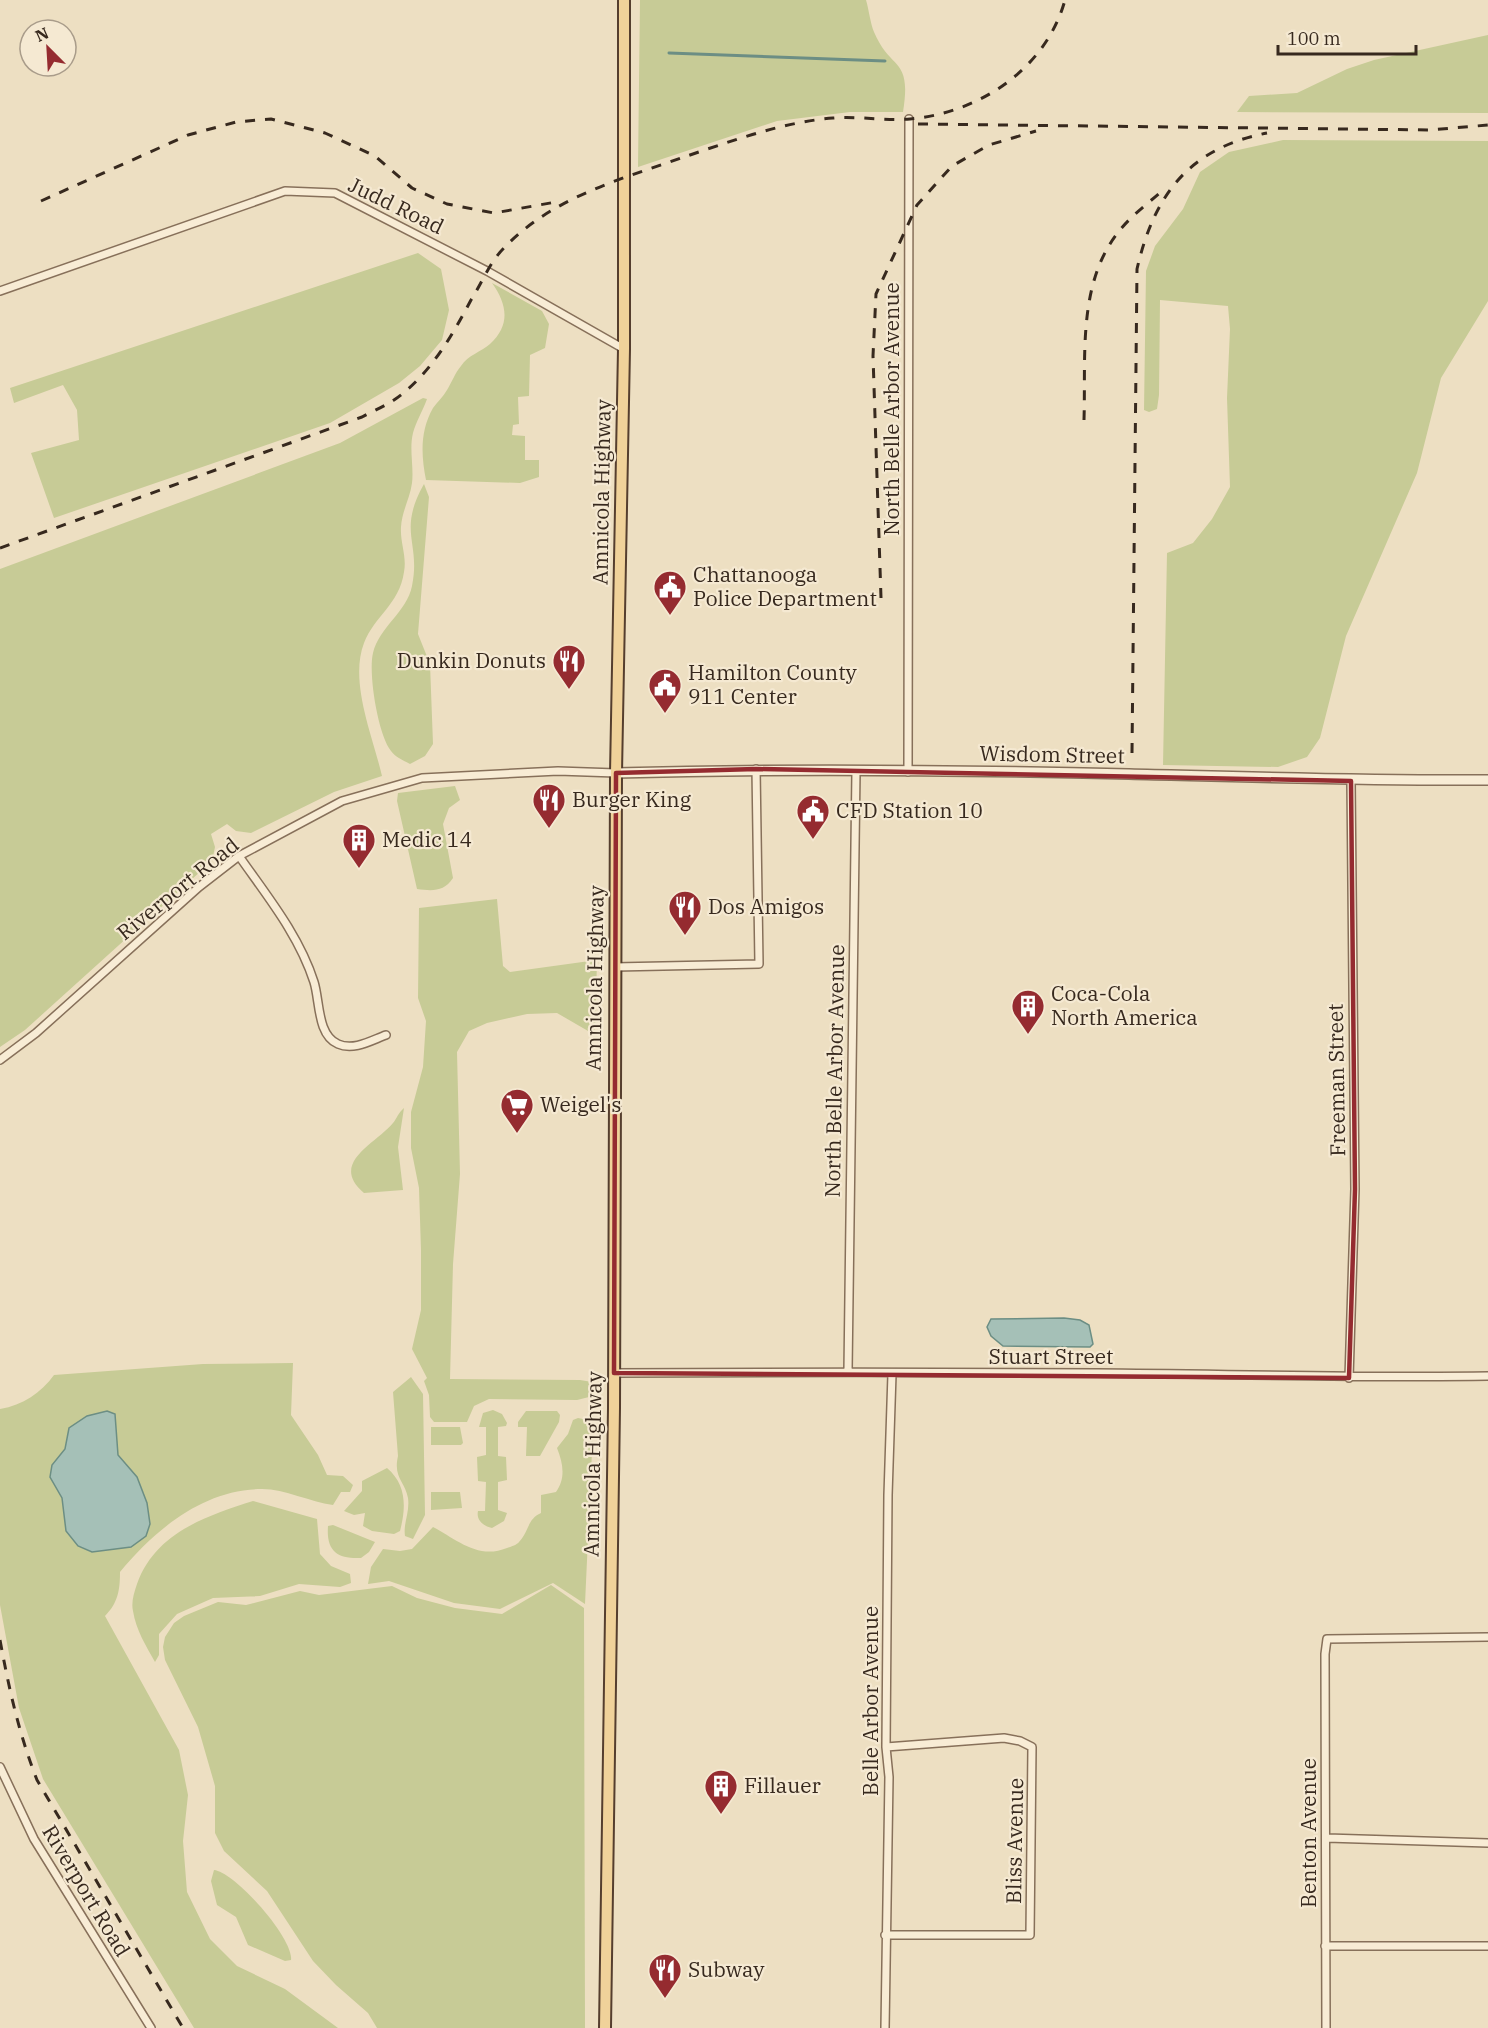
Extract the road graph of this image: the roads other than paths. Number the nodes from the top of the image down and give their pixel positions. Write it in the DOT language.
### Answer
graph roads {
  1 [pos="624,0"];
  2 [pos="909,119"];
  3 [pos="0,291"];
  4 [pos="624,349"];
  5 [pos="756,769"];
  6 [pos="856,771"];
  7 [pos="908,772"];
  8 [pos="616,773"];
  9 [pos="1488,780"];
  10 [pos="1352,781"];
  11 [pos="239,856"];
  12 [pos="615,967"];
  13 [pos="386,1035"];
  14 [pos="0,1060"];
  15 [pos="848,1371"];
  16 [pos="614,1373"];
  17 [pos="892,1374"];
  18 [pos="1488,1376"];
  19 [pos="1349,1378"];
  20 [pos="1488,1637"];
  21 [pos="886,1747"];
  22 [pos="0,1767"];
  23 [pos="1327,1838"];
  24 [pos="1488,1843"];
  25 [pos="885,1935"];
  26 [pos="1325,1946"];
  27 [pos="1488,1946"];
  28 [pos="151,2028"];
  29 [pos="605,2028"];
  30 [pos="885,2028"];
  31 [pos="1326,2028"];
  1 -- 4 [label="main road, Amnicola Highway"];
  2 -- 7 [label="street, North Belle Arbor Avenue"];
  3 -- 4 [label="street, Judd Road"];
  4 -- 8 [label="main road, Amnicola Highway"];
  5 -- 6 [label="street, Wisdom Street"];
  5 -- 8 [label="street, Wisdom Street"];
  5 -- 12 [label="street"];
  6 -- 7 [label="street, Wisdom Street"];
  6 -- 15 [label="street, North Belle Arbor Avenue"];
  7 -- 10 [label="street, Wisdom Street"];
  8 -- 11 [label="street, Riverport Road"];
  8 -- 12 [label="main road, Amnicola Highway"];
  9 -- 10 [label="street, Wisdom Street"];
  10 -- 19 [label="street, Freeman Street"];
  11 -- 13 [label="street"];
  11 -- 14 [label="street, Riverport Road"];
  12 -- 16 [label="main road, Amnicola Highway"];
  15 -- 16 [label="street, Stuart Street"];
  15 -- 17 [label="street, Stuart Street"];
  16 -- 29 [label="main road, Amnicola Highway"];
  17 -- 19 [label="street, Stuart Street"];
  17 -- 21 [label="street, Belle Arbor Avenue"];
  18 -- 19 [label="street, Stuart Street"];
  20 -- 23 [label="street, Benton Avenue"];
  21 -- 25 [label="street, Belle Arbor Avenue"];
  21 -- 25 [label="street, Bliss Avenue"];
  22 -- 28 [label="street, Riverport Road"];
  23 -- 24 [label="street"];
  23 -- 26 [label="street, Benton Avenue"];
  25 -- 30 [label="street, Belle Arbor Avenue"];
  26 -- 27 [label="street"];
  26 -- 31 [label="street, Benton Avenue"];
}
